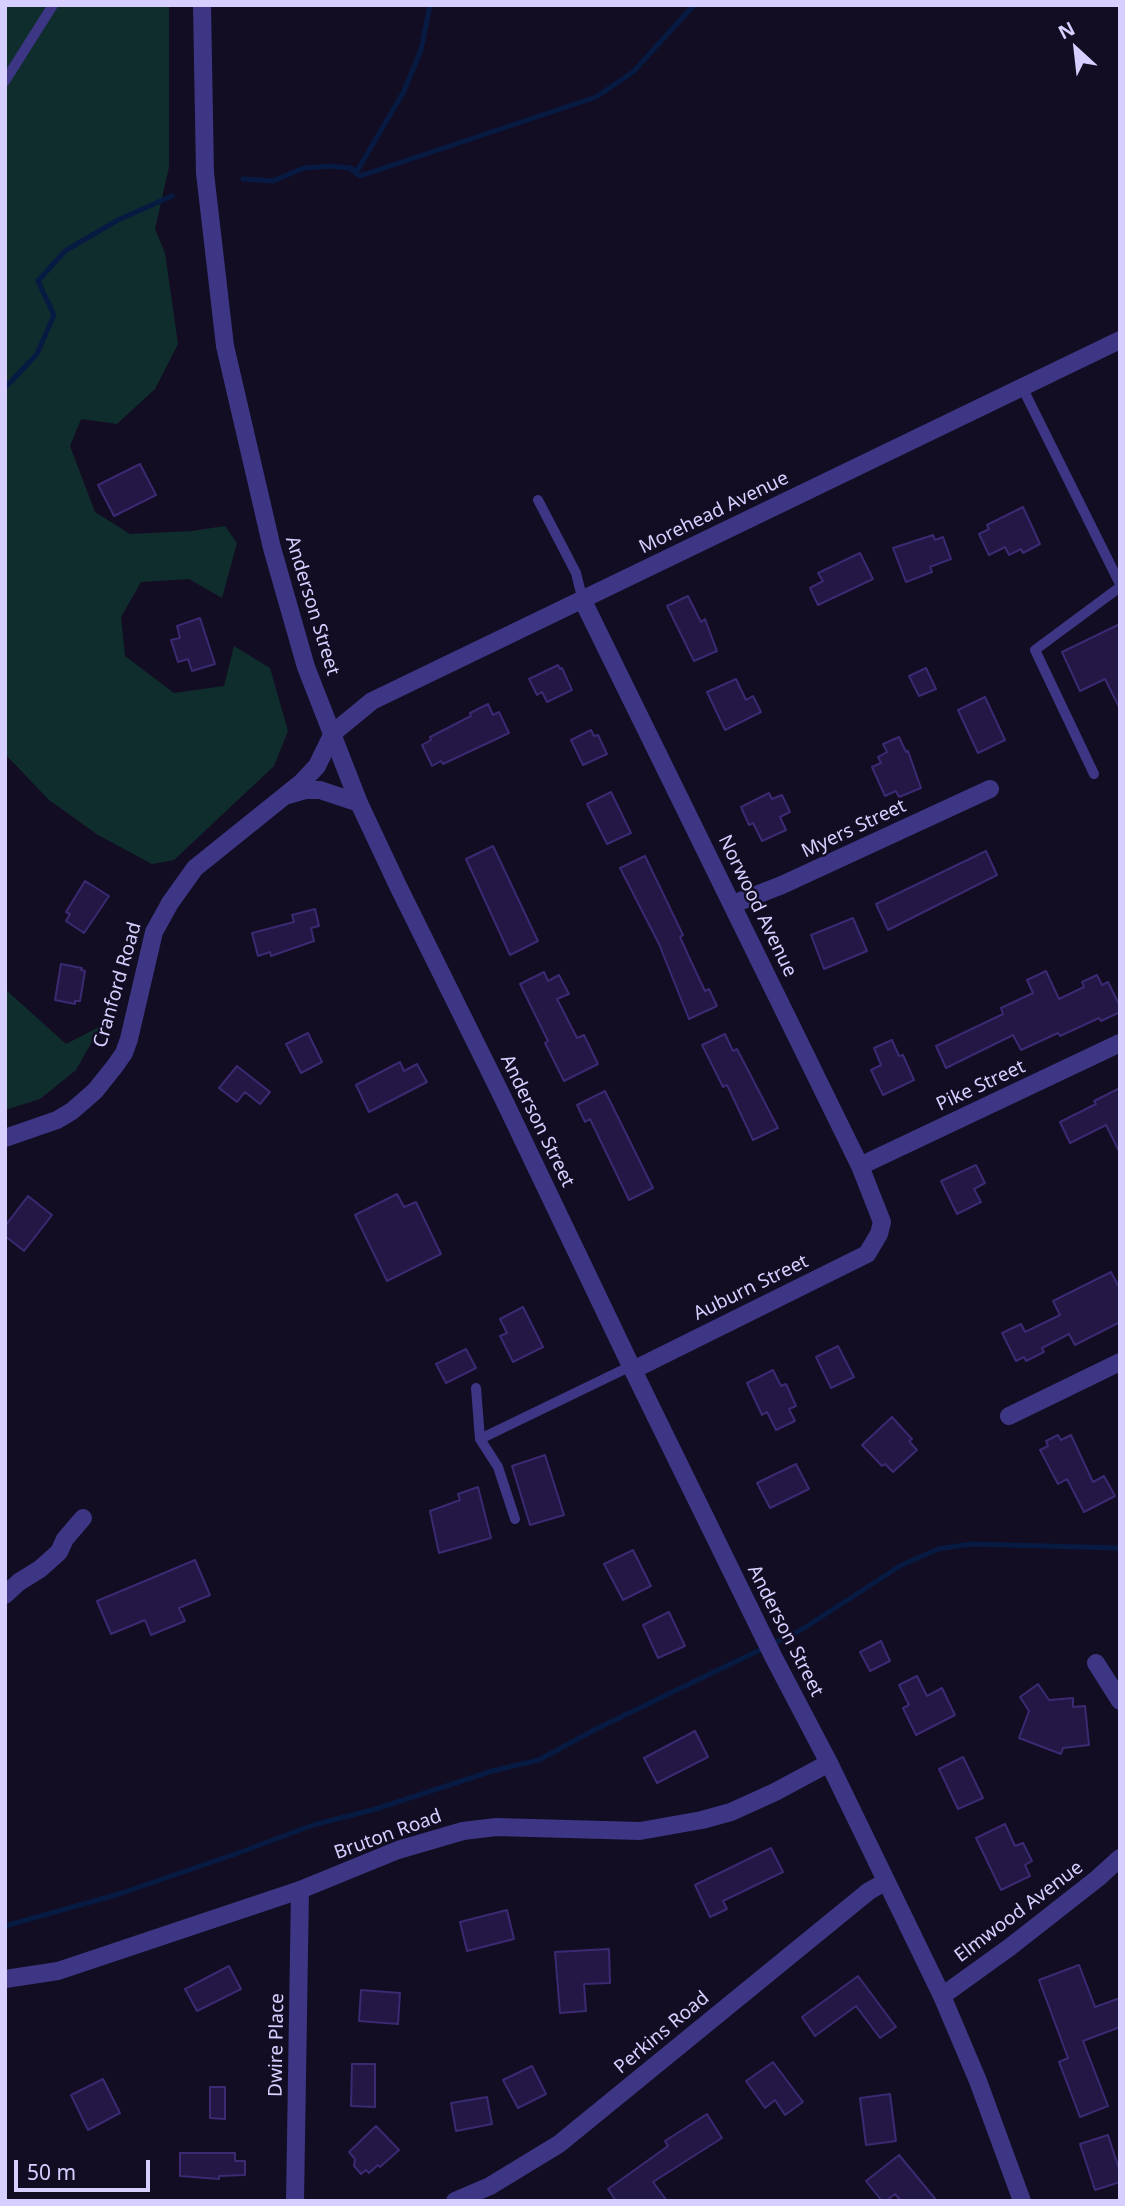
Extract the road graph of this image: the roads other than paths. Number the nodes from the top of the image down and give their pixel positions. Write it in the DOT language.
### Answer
graph roads {
  1 [pos="52,5"];
  2 [pos="202,5"];
  3 [pos="5,81"];
  4 [pos="1120,340"];
  5 [pos="1022,387"];
  6 [pos="538,500"];
  7 [pos="1120,585"];
  8 [pos="583,601"];
  9 [pos="333,733"];
  10 [pos="1094,774"];
  11 [pos="990,789"];
  12 [pos="288,795"];
  13 [pos="359,803"];
  14 [pos="733,904"];
  15 [pos="1120,1043"];
  16 [pos="5,1138"];
  17 [pos="860,1166"];
  18 [pos="879,1234"];
  19 [pos="1120,1362"];
  20 [pos="632,1368"];
  21 [pos="476,1388"];
  22 [pos="1009,1416"];
  23 [pos="480,1439"];
  24 [pos="83,1518"];
  25 [pos="515,1519"];
  26 [pos="5,1595"];
  27 [pos="1096,1662"];
  28 [pos="1120,1701"];
  29 [pos="829,1763"];
  30 [pos="1120,1858"];
  31 [pos="885,1882"];
  32 [pos="300,1890"];
  33 [pos="5,1979"];
  34 [pos="942,1996"];
  35 [pos="295,2201"];
  36 [pos="455,2201"];
  37 [pos="1021,2201"];
  1 -- 3 [label="lane"];
  2 -- 9 [label="street, Anderson Street"];
  4 -- 5 [label="street, Morehead Avenue"];
  5 -- 7 [label="lane"];
  5 -- 8 [label="street, Morehead Avenue"];
  6 -- 8 [label="lane"];
  7 -- 10 [label="lane"];
  8 -- 9 [label="street, Morehead Avenue"];
  8 -- 14 [label="street, Norwood Avenue"];
  9 -- 12 [label="street, Cranford Road"];
  9 -- 13 [label="street, Anderson Street"];
  11 -- 14 [label="street, Myers Street"];
  12 -- 13 [label="street"];
  12 -- 16 [label="street, Cranford Road"];
  13 -- 20 [label="street, Anderson Street"];
  14 -- 17 [label="street, Norwood Avenue"];
  15 -- 17 [label="street, Pike Street"];
  17 -- 18 [label="street, Norwood Avenue"];
  18 -- 20 [label="street, Auburn Street"];
  19 -- 22 [label="street"];
  20 -- 23 [label="lane"];
  20 -- 29 [label="street, Anderson Street"];
  21 -- 23 [label="lane"];
  23 -- 25 [label="lane"];
  24 -- 26 [label="street"];
  27 -- 28 [label="street"];
  29 -- 31 [label="street, Anderson Street"];
  29 -- 32 [label="street, Bruton Road"];
  30 -- 34 [label="street, Elmwood Avenue"];
  31 -- 34 [label="street, Anderson Street"];
  31 -- 36 [label="street, Perkins Road"];
  32 -- 33 [label="street, Bruton Road"];
  32 -- 35 [label="street, Dwire Place"];
  34 -- 37 [label="street, Anderson Street"];
}
